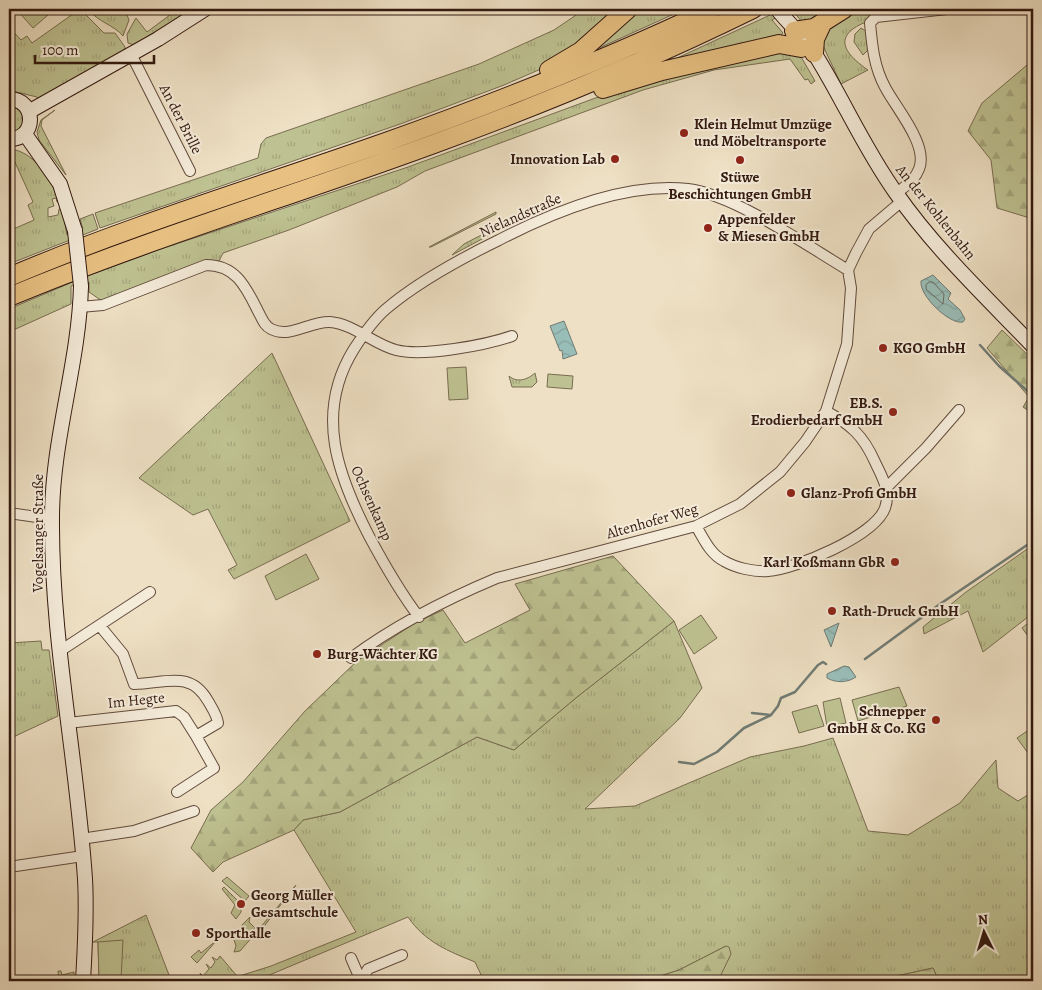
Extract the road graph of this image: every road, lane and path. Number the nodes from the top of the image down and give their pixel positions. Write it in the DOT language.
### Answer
graph roads {
  1 [pos="204,9"];
  2 [pos="628,9"];
  3 [pos="712,9"];
  4 [pos="753,9"];
  5 [pos="844,9"];
  6 [pos="947,9"];
  7 [pos="786,20"];
  8 [pos="822,24"];
  9 [pos="779,44"];
  10 [pos="808,51"];
  11 [pos="131,54"];
  12 [pos="579,88"];
  13 [pos="9,99"];
  14 [pos="490,104"];
  15 [pos="30,111"];
  16 [pos="25,134"];
  17 [pos="9,140"];
  18 [pos="190,171"];
  19 [pos="899,198"];
  20 [pos="848,270"];
  21 [pos="9,277"];
  22 [pos="9,297"];
  23 [pos="80,307"];
  24 [pos="363,334"];
  25 [pos="512,336"];
  26 [pos="1033,346"];
  27 [pos="959,410"];
  28 [pos="826,411"];
  29 [pos="887,487"];
  30 [pos="9,513"];
  31 [pos="52,519"];
  32 [pos="696,526"];
  33 [pos="150,592"];
  34 [pos="419,617"];
  35 [pos="100,626"];
  36 [pos="60,651"];
  37 [pos="351,658"];
  38 [pos="68,723"];
  39 [pos="196,736"];
  40 [pos="178,792"];
  41 [pos="194,811"];
  42 [pos="81,839"];
  43 [pos="83,856"];
  44 [pos="9,867"];
  45 [pos="402,955"];
  46 [pos="351,958"];
  47 [pos="83,981"];
  48 [pos="361,981"];
  1 -- 11 [label="street"];
  2 -- 14 [label="highway"];
  3 -- 14 [label="highway"];
  4 -- 12 [label="highway"];
  5 -- 8 [label="highway"];
  6 -- 19 [label="street"];
  7 -- 8 [label="highway"];
  7 -- 9 [label="highway"];
  7 -- 10 [label="street, An der Kohlenbahn"];
  8 -- 10 [label="highway"];
  9 -- 10 [label="highway"];
  9 -- 12 [label="highway"];
  10 -- 19 [label="street, An der Kohlenbahn"];
  11 -- 15 [label="street"];
  11 -- 18 [label="street, An der Brille"];
  12 -- 22 [label="highway"];
  13 -- 15 [label="street"];
  14 -- 21 [label="highway"];
  15 -- 16 [label="street"];
  16 -- 17 [label="street"];
  16 -- 23 [label="street, Vogelsanger Straße, bridge"];
  19 -- 20 [label="street"];
  19 -- 26 [label="street, An der Kohlenbahn"];
  20 -- 24 [label="street, Nielandstraße"];
  20 -- 28 [label="street, Altenhofer Weg"];
  23 -- 24 [label="street"];
  23 -- 31 [label="street, Vogelsanger Straße"];
  24 -- 25 [label="street"];
  24 -- 34 [label="street, Ochsenkamp"];
  27 -- 29 [label="street"];
  28 -- 29 [label="street"];
  28 -- 32 [label="street, Altenhofer Weg"];
  29 -- 32 [label="street"];
  30 -- 31 [label="street"];
  31 -- 36 [label="street, Vogelsanger Straße"];
  32 -- 34 [label="street, Altenhofer Weg"];
  33 -- 35 [label="street"];
  34 -- 37 [label="street, Altenhofer Weg"];
  35 -- 36 [label="street"];
  35 -- 39 [label="street, Im Hegte"];
  36 -- 38 [label="street, Vogelsanger Straße"];
  38 -- 39 [label="street, Im Hegte"];
  38 -- 42 [label="street, Vogelsanger Straße"];
  39 -- 40 [label="street, Im Hegte"];
  41 -- 42 [label="street"];
  42 -- 43 [label="street, Vogelsanger Straße"];
  43 -- 44 [label="street"];
  43 -- 47 [label="street, Vogelsanger Straße"];
  45 -- 48 [label="street"];
  46 -- 48 [label="street"];
}
